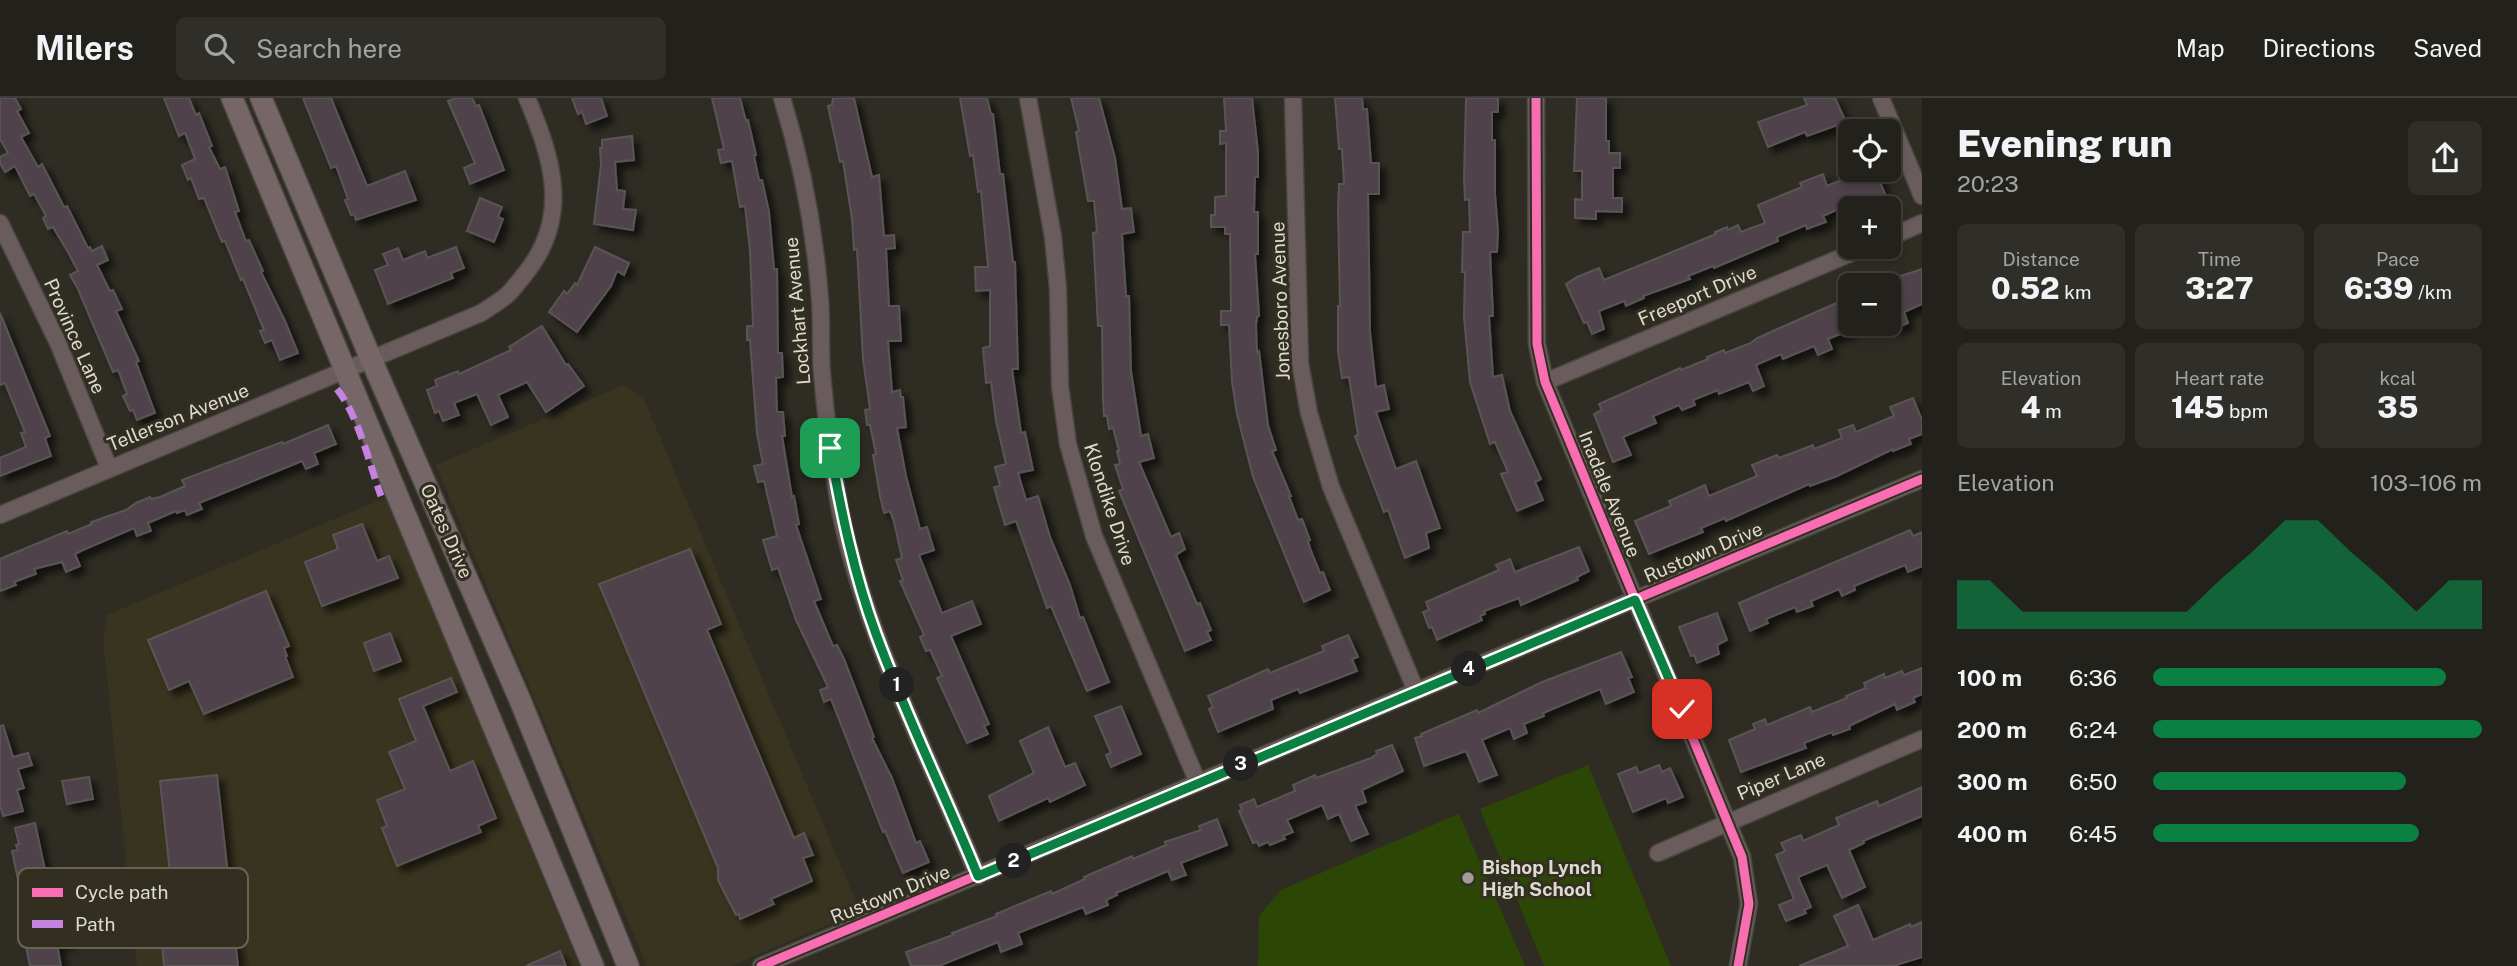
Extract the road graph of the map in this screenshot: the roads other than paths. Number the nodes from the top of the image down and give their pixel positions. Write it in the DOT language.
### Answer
graph roads {
  1 [pos="232,98"];
  2 [pos="261,98"];
  3 [pos="527,98"];
  4 [pos="782,98"];
  5 [pos="1028,98"];
  6 [pos="1293,98"];
  7 [pos="1536,98"];
  8 [pos="1881,98"];
  9 [pos="1922,196"];
  10 [pos="0,223"];
  11 [pos="1922,223"];
  12 [pos="1901,232"];
  13 [pos="1838,259"];
  14 [pos="371,359"];
  15 [pos="346,369"];
  16 [pos="1545,382"];
  17 [pos="109,468"];
  18 [pos="1922,479"];
  19 [pos="0,515"];
  20 [pos="1635,600"];
  21 [pos="487,623"];
  22 [pos="456,636"];
  23 [pos="1416,691"];
  24 [pos="1922,740"];
  25 [pos="1198,783"];
  26 [pos="565,809"];
  27 [pos="534,822"];
  28 [pos="1728,822"];
  29 [pos="1658,853"];
  30 [pos="978,876"];
  31 [pos="593,966"];
  32 [pos="628,966"];
  33 [pos="761,966"];
  34 [pos="1738,966"];
  1 -- 15 [label="main road, Oates Drive"];
  2 -- 14 [label="main road, Oates Drive"];
  3 -- 14 [label="street, Tellerson Avenue"];
  4 -- 30 [label="street, Lockhart Avenue"];
  5 -- 25 [label="street, Klondike Drive"];
  6 -- 23 [label="street, Jonesboro Avenue"];
  7 -- 16 [label="street, Inadale Avenue"];
  8 -- 9 [label="street"];
  10 -- 17 [label="street, Province Lane"];
  11 -- 12 [label="street"];
  13 -- 16 [label="street, Freeport Drive"];
  14 -- 15 [label="street, Tellerson Avenue"];
  14 -- 21 [label="main road, Oates Drive"];
  15 -- 17 [label="street, Tellerson Avenue"];
  15 -- 22 [label="main road, Oates Drive"];
  16 -- 20 [label="street, Inadale Avenue"];
  17 -- 19 [label="street, Tellerson Avenue"];
  18 -- 20 [label="street, Rustown Drive"];
  20 -- 23 [label="street, Rustown Drive"];
  20 -- 28 [label="street, Inadale Avenue"];
  21 -- 22 [label="main road"];
  21 -- 26 [label="main road, Oates Drive"];
  22 -- 27 [label="main road, Oates Drive"];
  23 -- 25 [label="street, Rustown Drive"];
  24 -- 28 [label="street, Piper Lane"];
  25 -- 30 [label="street, Rustown Drive"];
  26 -- 27 [label="main road"];
  26 -- 32 [label="main road, Oates Drive"];
  27 -- 31 [label="main road, Oates Drive"];
  28 -- 29 [label="street, Piper Lane"];
  28 -- 34 [label="street, Inadale Avenue"];
  30 -- 33 [label="street, Rustown Drive"];
}
